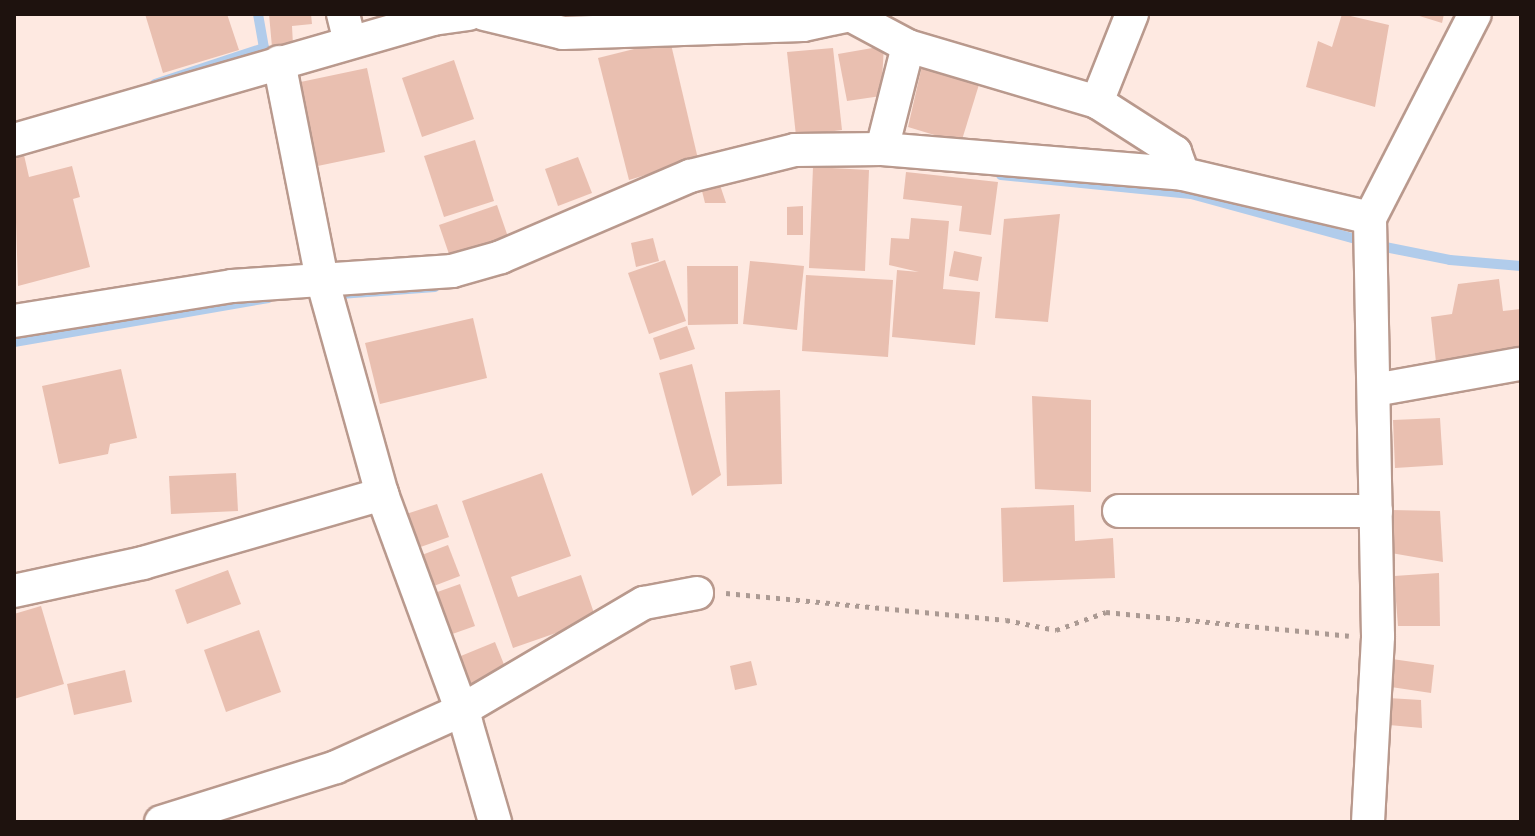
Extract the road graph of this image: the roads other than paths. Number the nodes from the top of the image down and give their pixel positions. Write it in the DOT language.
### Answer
graph roads {
  1 [pos="469,14"];
  2 [pos="484,14"];
  3 [pos="1132,14"];
  4 [pos="1475,14"];
  5 [pos="850,15"];
  6 [pos="347,28"];
  7 [pos="908,46"];
  8 [pos="279,62"];
  9 [pos="1097,102"];
  10 [pos="14,140"];
  11 [pos="882,149"];
  12 [pos="1183,174"];
  13 [pos="1370,218"];
  14 [pos="322,279"];
  15 [pos="14,321"];
  16 [pos="1519,364"];
  17 [pos="1375,390"];
  18 [pos="382,494"];
  19 [pos="1119,511"];
  20 [pos="1376,511"];
  21 [pos="14,591"];
  22 [pos="697,593"];
  23 [pos="462,710"];
  24 [pos="161,822"];
  25 [pos="495,822"];
  26 [pos="1368,822"];
  1 -- 6 [label="street"];
  2 -- 5 [label="street"];
  3 -- 9 [label="street"];
  4 -- 13 [label="street"];
  5 -- 7 [label="street"];
  6 -- 8 [label="street"];
  7 -- 9 [label="street"];
  7 -- 11 [label="street"];
  8 -- 10 [label="street"];
  8 -- 14 [label="street"];
  9 -- 12 [label="street"];
  11 -- 12 [label="street"];
  11 -- 14 [label="street"];
  12 -- 13 [label="street"];
  13 -- 17 [label="street"];
  14 -- 15 [label="street"];
  14 -- 18 [label="street"];
  16 -- 17 [label="street"];
  17 -- 20 [label="street"];
  18 -- 21 [label="street"];
  18 -- 23 [label="street"];
  19 -- 20 [label="street"];
  20 -- 26 [label="street"];
  22 -- 23 [label="street"];
  23 -- 24 [label="street"];
  23 -- 25 [label="street"];
}
